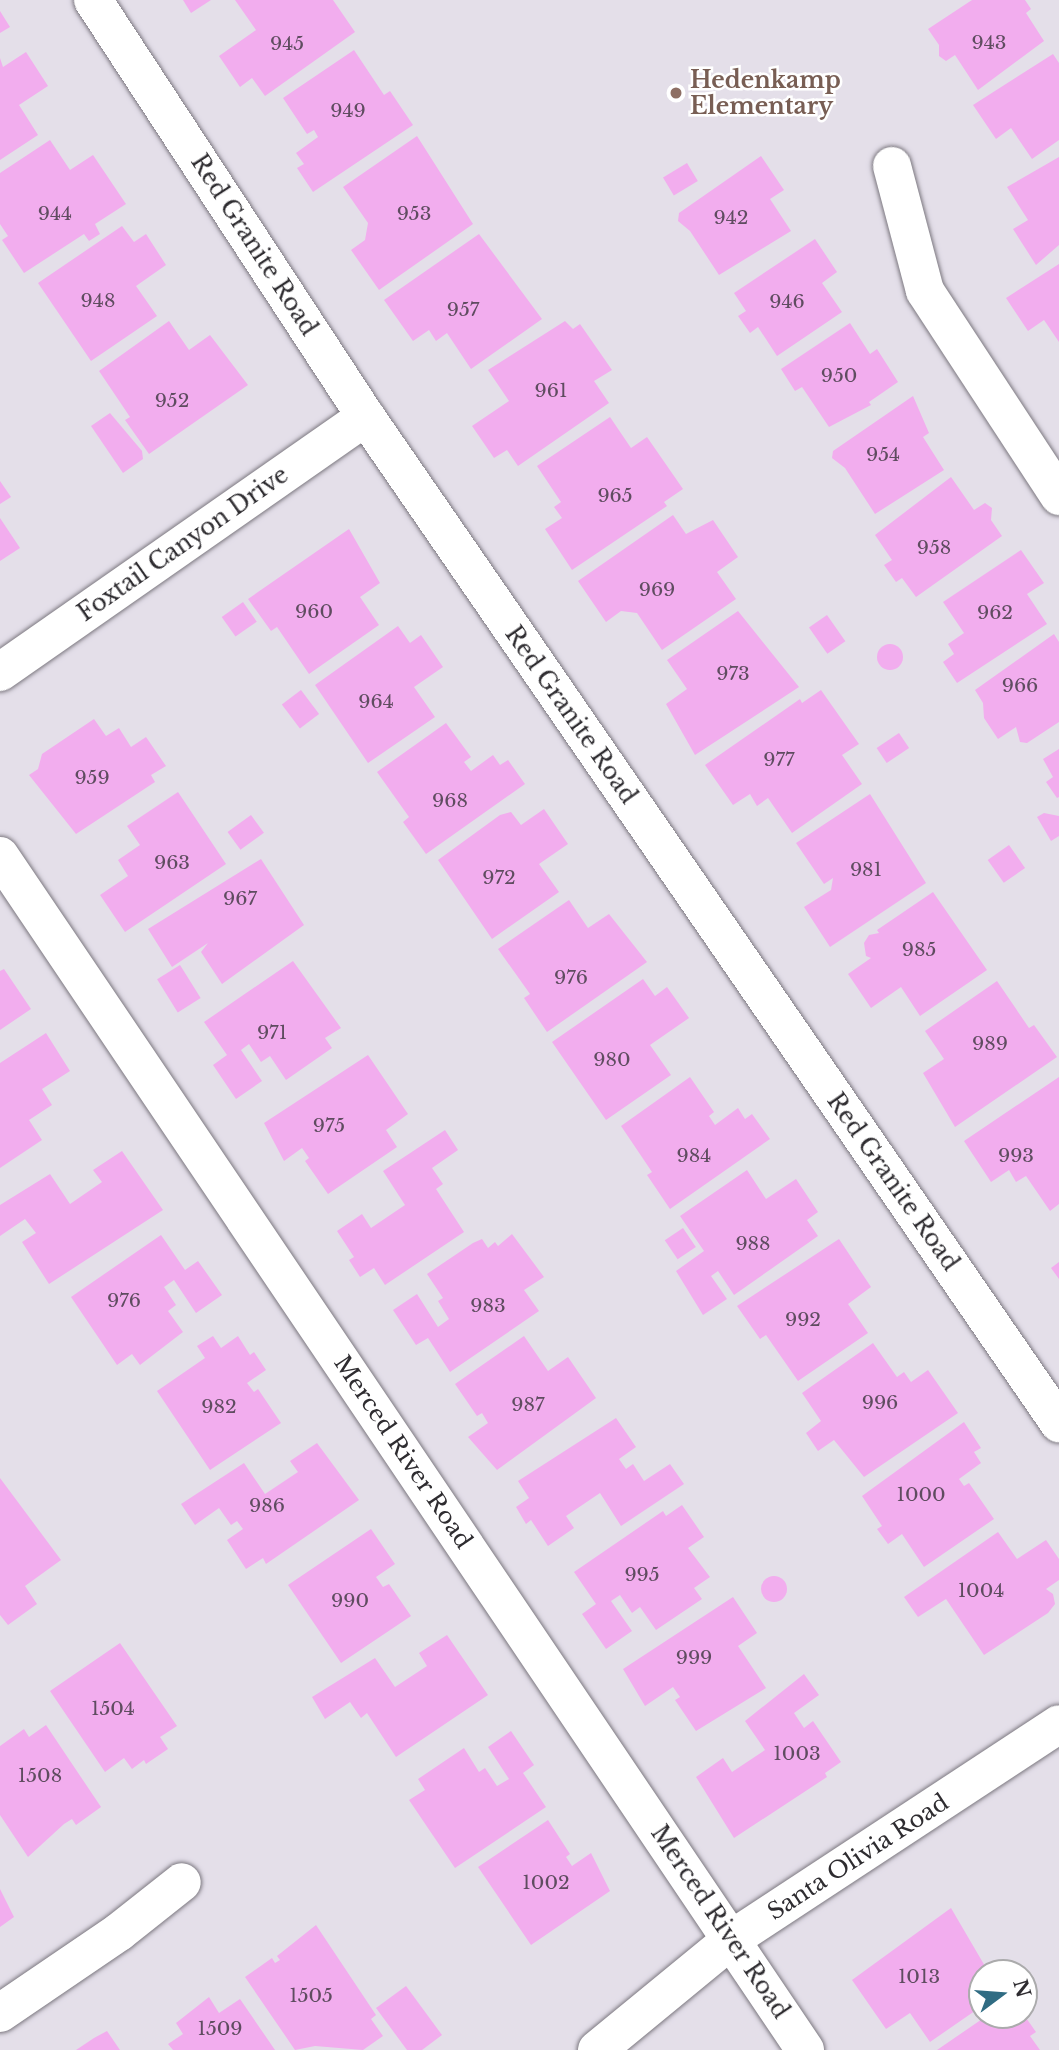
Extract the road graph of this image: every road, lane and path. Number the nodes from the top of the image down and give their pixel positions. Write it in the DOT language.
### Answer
graph roads {
  1 [pos="93,0"];
  2 [pos="892,166"];
  3 [pos="366,417"];
  4 [pos="1059,496"];
  5 [pos="0,671"];
  6 [pos="0,856"];
  7 [pos="1059,1423"];
  8 [pos="1059,1724"];
  9 [pos="182,1882"];
  10 [pos="732,1939"];
  11 [pos="0,2013"];
  12 [pos="597,2050"];
  13 [pos="805,2050"];
  1 -- 3 [label="street, Red Granite Road"];
  2 -- 4 [label="street"];
  3 -- 5 [label="street, Foxtail Canyon Drive"];
  3 -- 7 [label="street, Red Granite Road"];
  6 -- 10 [label="street, Merced River Road"];
  8 -- 10 [label="street, Santa Olivia Road"];
  9 -- 11 [label="street"];
  10 -- 12 [label="street, Santa Olivia Road"];
  10 -- 13 [label="street, Merced River Road"];
}
